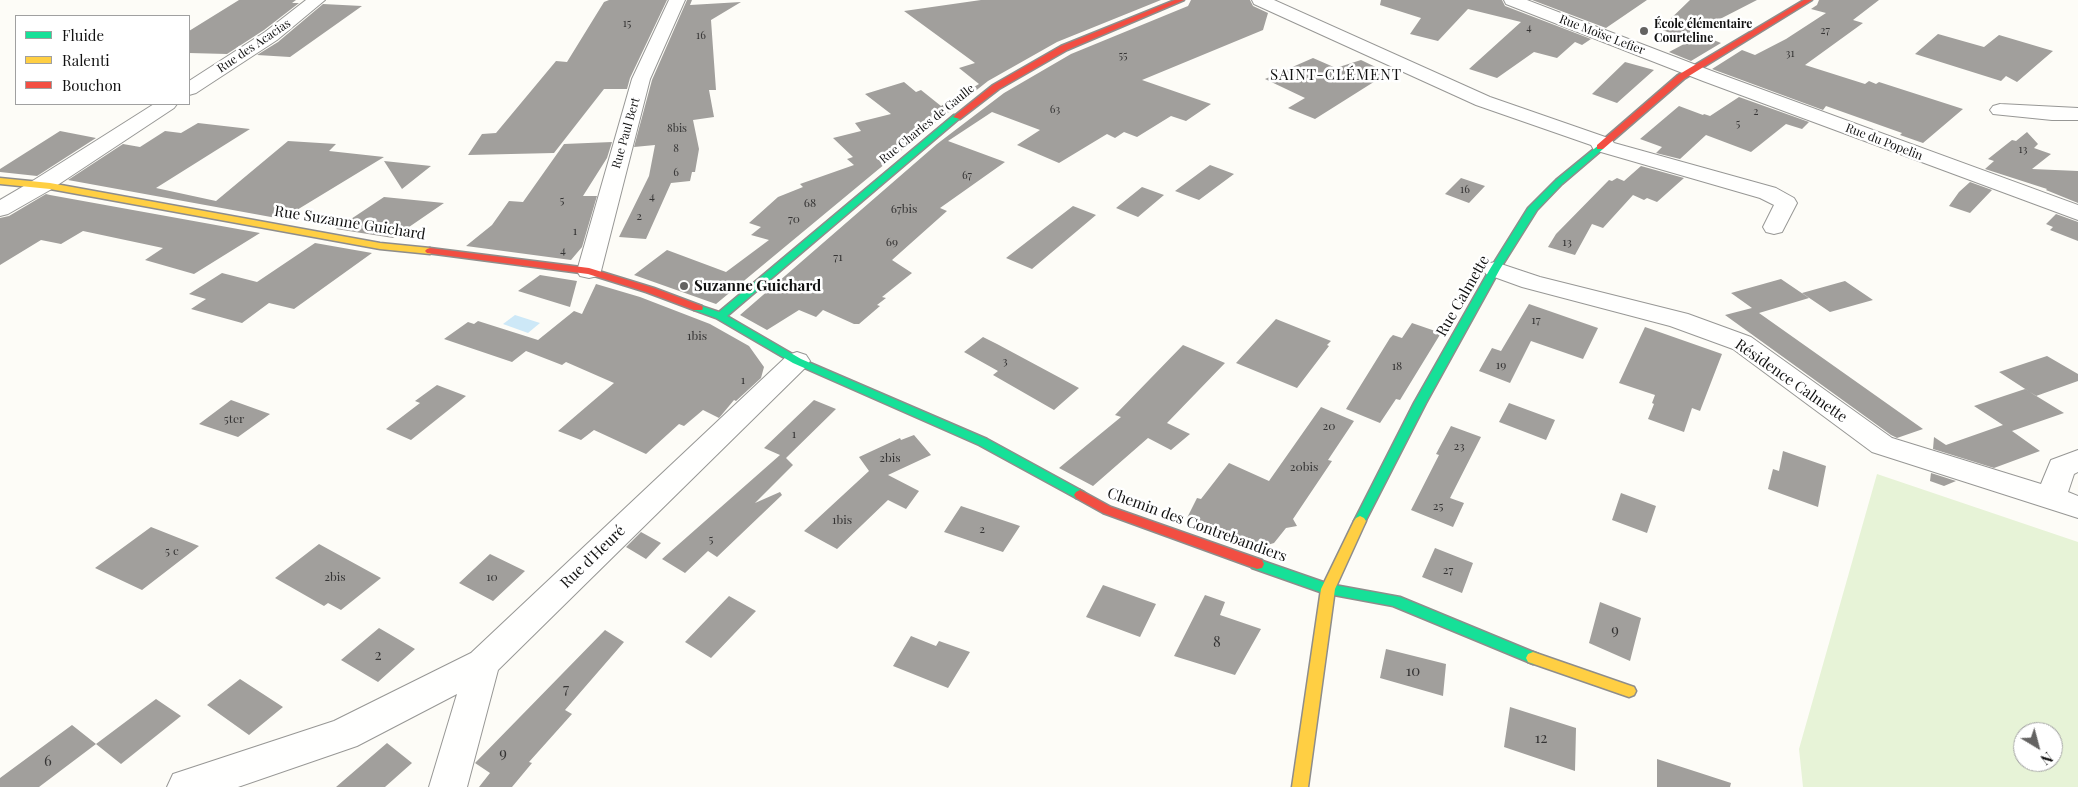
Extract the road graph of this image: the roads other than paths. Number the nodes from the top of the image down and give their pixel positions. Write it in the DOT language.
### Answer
graph roads {
  1 [pos="317,0"];
  2 [pos="677,0"];
  3 [pos="1181,0"];
  4 [pos="1260,0"];
  5 [pos="1512,0"];
  6 [pos="1810,0"];
  7 [pos="1691,69"];
  8 [pos="190,88"];
  9 [pos="165,105"];
  10 [pos="2000,110"];
  11 [pos="2078,114"];
  12 [pos="1602,144"];
  13 [pos="0,181"];
  14 [pos="42,185"];
  15 [pos="0,209"];
  16 [pos="2078,213"];
  17 [pos="1774,227"];
  18 [pos="1495,270"];
  19 [pos="589,271"];
  20 [pos="720,316"];
  21 [pos="797,361"];
  22 [pos="2078,460"];
  23 [pos="2051,498"];
  24 [pos="2078,506"];
  25 [pos="1328,588"];
  26 [pos="483,663"];
  27 [pos="1629,691"];
  28 [pos="186,787"];
  29 [pos="448,787"];
  30 [pos="1300,787"];
  1 -- 8 [label="street, Rue des Acacias"];
  2 -- 19 [label="street, Rue Paul Bert"];
  3 -- 20 [label="street, Rue Charles de Gaulle"];
  4 -- 12 [label="street"];
  5 -- 7 [label="street, Rue Moïse Lefier"];
  6 -- 7 [label="street, Rue Calmette"];
  7 -- 12 [label="street, Rue Calmette"];
  7 -- 16 [label="street, Rue du Popelin"];
  9 -- 14 [label="street"];
  10 -- 11 [label="street"];
  12 -- 17 [label="street"];
  12 -- 18 [label="street, Rue Calmette"];
  13 -- 14 [label="street, Rue Suzanne Guichard"];
  14 -- 15 [label="street"];
  14 -- 19 [label="street, Rue Suzanne Guichard"];
  18 -- 23 [label="street, Résidence Calmette"];
  18 -- 25 [label="street, Rue Calmette"];
  19 -- 20 [label="street, Rue Suzanne Guichard"];
  20 -- 21 [label="street, Chemin des Contrebandiers"];
  21 -- 25 [label="street, Chemin des Contrebandiers"];
  21 -- 26 [label="street, Rue d'Heuré"];
  22 -- 23 [label="street"];
  23 -- 24 [label="street, Résidence Calmette"];
  25 -- 27 [label="street, Chemin des Contrebandiers"];
  25 -- 30 [label="street, Rue Calmette"];
  26 -- 28 [label="street"];
  26 -- 29 [label="street"];
}
